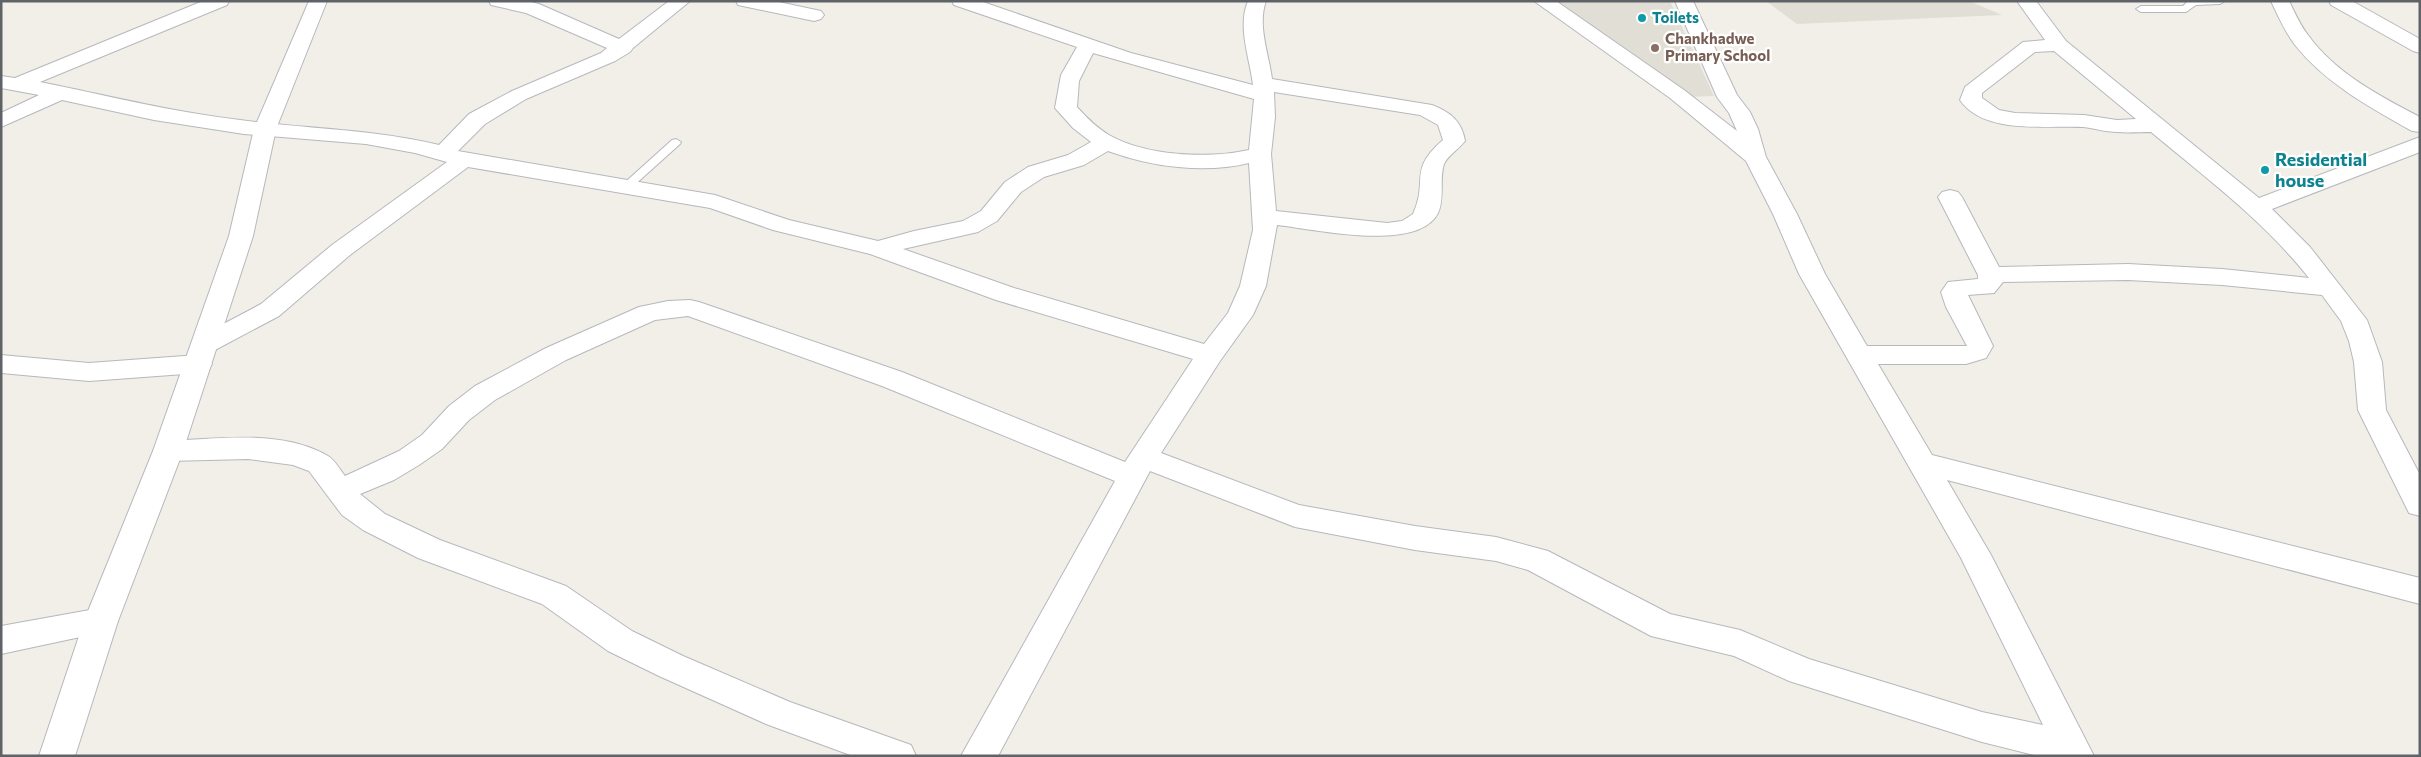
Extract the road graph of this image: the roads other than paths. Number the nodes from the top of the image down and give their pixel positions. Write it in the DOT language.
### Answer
graph roads {
  1 [pos="220,1"];
  2 [pos="498,1"];
  3 [pos="681,1"];
  4 [pos="746,1"];
  5 [pos="961,1"];
  6 [pos="1257,1"];
  7 [pos="1543,1"];
  8 [pos="1684,1"];
  9 [pos="2026,1"];
  10 [pos="2220,1"];
  11 [pos="2280,1"];
  12 [pos="2338,1"];
  13 [pos="320,2"];
  14 [pos="2141,9"];
  15 [pos="814,15"];
  16 [pos="1088,45"];
  17 [pos="2059,45"];
  18 [pos="2420,46"];
  19 [pos="623,48"];
  20 [pos="9,83"];
  21 [pos="1264,89"];
  22 [pos="62,92"];
  23 [pos="1,121"];
  24 [pos="2157,125"];
  25 [pos="2420,126"];
  26 [pos="265,129"];
  27 [pos="676,142"];
  28 [pos="1106,143"];
  29 [pos="2420,144"];
  30 [pos="1260,154"];
  31 [pos="454,157"];
  32 [pos="1755,158"];
  33 [pos="626,187"];
  34 [pos="1950,197"];
  35 [pos="2256,207"];
  36 [pos="1264,217"];
  37 [pos="879,249"];
  38 [pos="1991,275"];
  39 [pos="2330,288"];
  40 [pos="201,354"];
  41 [pos="1210,355"];
  42 [pos="1858,355"];
  43 [pos="1,364"];
  44 [pos="168,451"];
  45 [pos="1919,462"];
  46 [pos="1138,467"];
  47 [pos="339,491"];
  48 [pos="2420,504"];
  49 [pos="2420,591"];
  50 [pos="101,621"];
  51 [pos="1,640"];
  52 [pos="2074,752"];
  53 [pos="57,756"];
  54 [pos="898,756"];
  55 [pos="979,756"];
  1 -- 20 [label="street"];
  2 -- 19 [label="street"];
  3 -- 19 [label="street"];
  4 -- 15 [label="street"];
  5 -- 16 [label="street"];
  6 -- 21 [label="street"];
  7 -- 32 [label="street"];
  8 -- 32 [label="street"];
  9 -- 17 [label="street"];
  10 -- 14 [label="lane"];
  11 -- 25 [label="street"];
  12 -- 18 [label="street"];
  13 -- 26 [label="street"];
  16 -- 21 [label="street"];
  16 -- 28 [label="street"];
  17 -- 24 [label="street"];
  17 -- 24 [label="street"];
  19 -- 31 [label="street"];
  20 -- 22 [label="street"];
  21 -- 30 [label="street"];
  21 -- 36 [label="street"];
  22 -- 23 [label="street"];
  22 -- 26 [label="street"];
  24 -- 35 [label="street"];
  26 -- 31 [label="street"];
  26 -- 40 [label="street"];
  27 -- 33 [label="lane"];
  28 -- 30 [label="street"];
  28 -- 37 [label="street"];
  29 -- 35 [label="street"];
  30 -- 36 [label="street"];
  31 -- 33 [label="street"];
  31 -- 40 [label="street"];
  32 -- 42 [label="street"];
  33 -- 37 [label="street"];
  34 -- 38 [label="street"];
  35 -- 39 [label="street"];
  36 -- 41 [label="street"];
  37 -- 41 [label="street"];
  38 -- 39 [label="street"];
  38 -- 42 [label="street"];
  39 -- 48 [label="street"];
  40 -- 43 [label="street"];
  40 -- 44 [label="street"];
  41 -- 46 [label="street"];
  42 -- 45 [label="street"];
  44 -- 47 [label="street"];
  44 -- 50 [label="street"];
  45 -- 49 [label="street"];
  45 -- 52 [label="street"];
  46 -- 47 [label="street"];
  46 -- 52 [label="street"];
  46 -- 55 [label="street"];
  47 -- 54 [label="street"];
  50 -- 51 [label="street"];
  50 -- 53 [label="street"];
}
